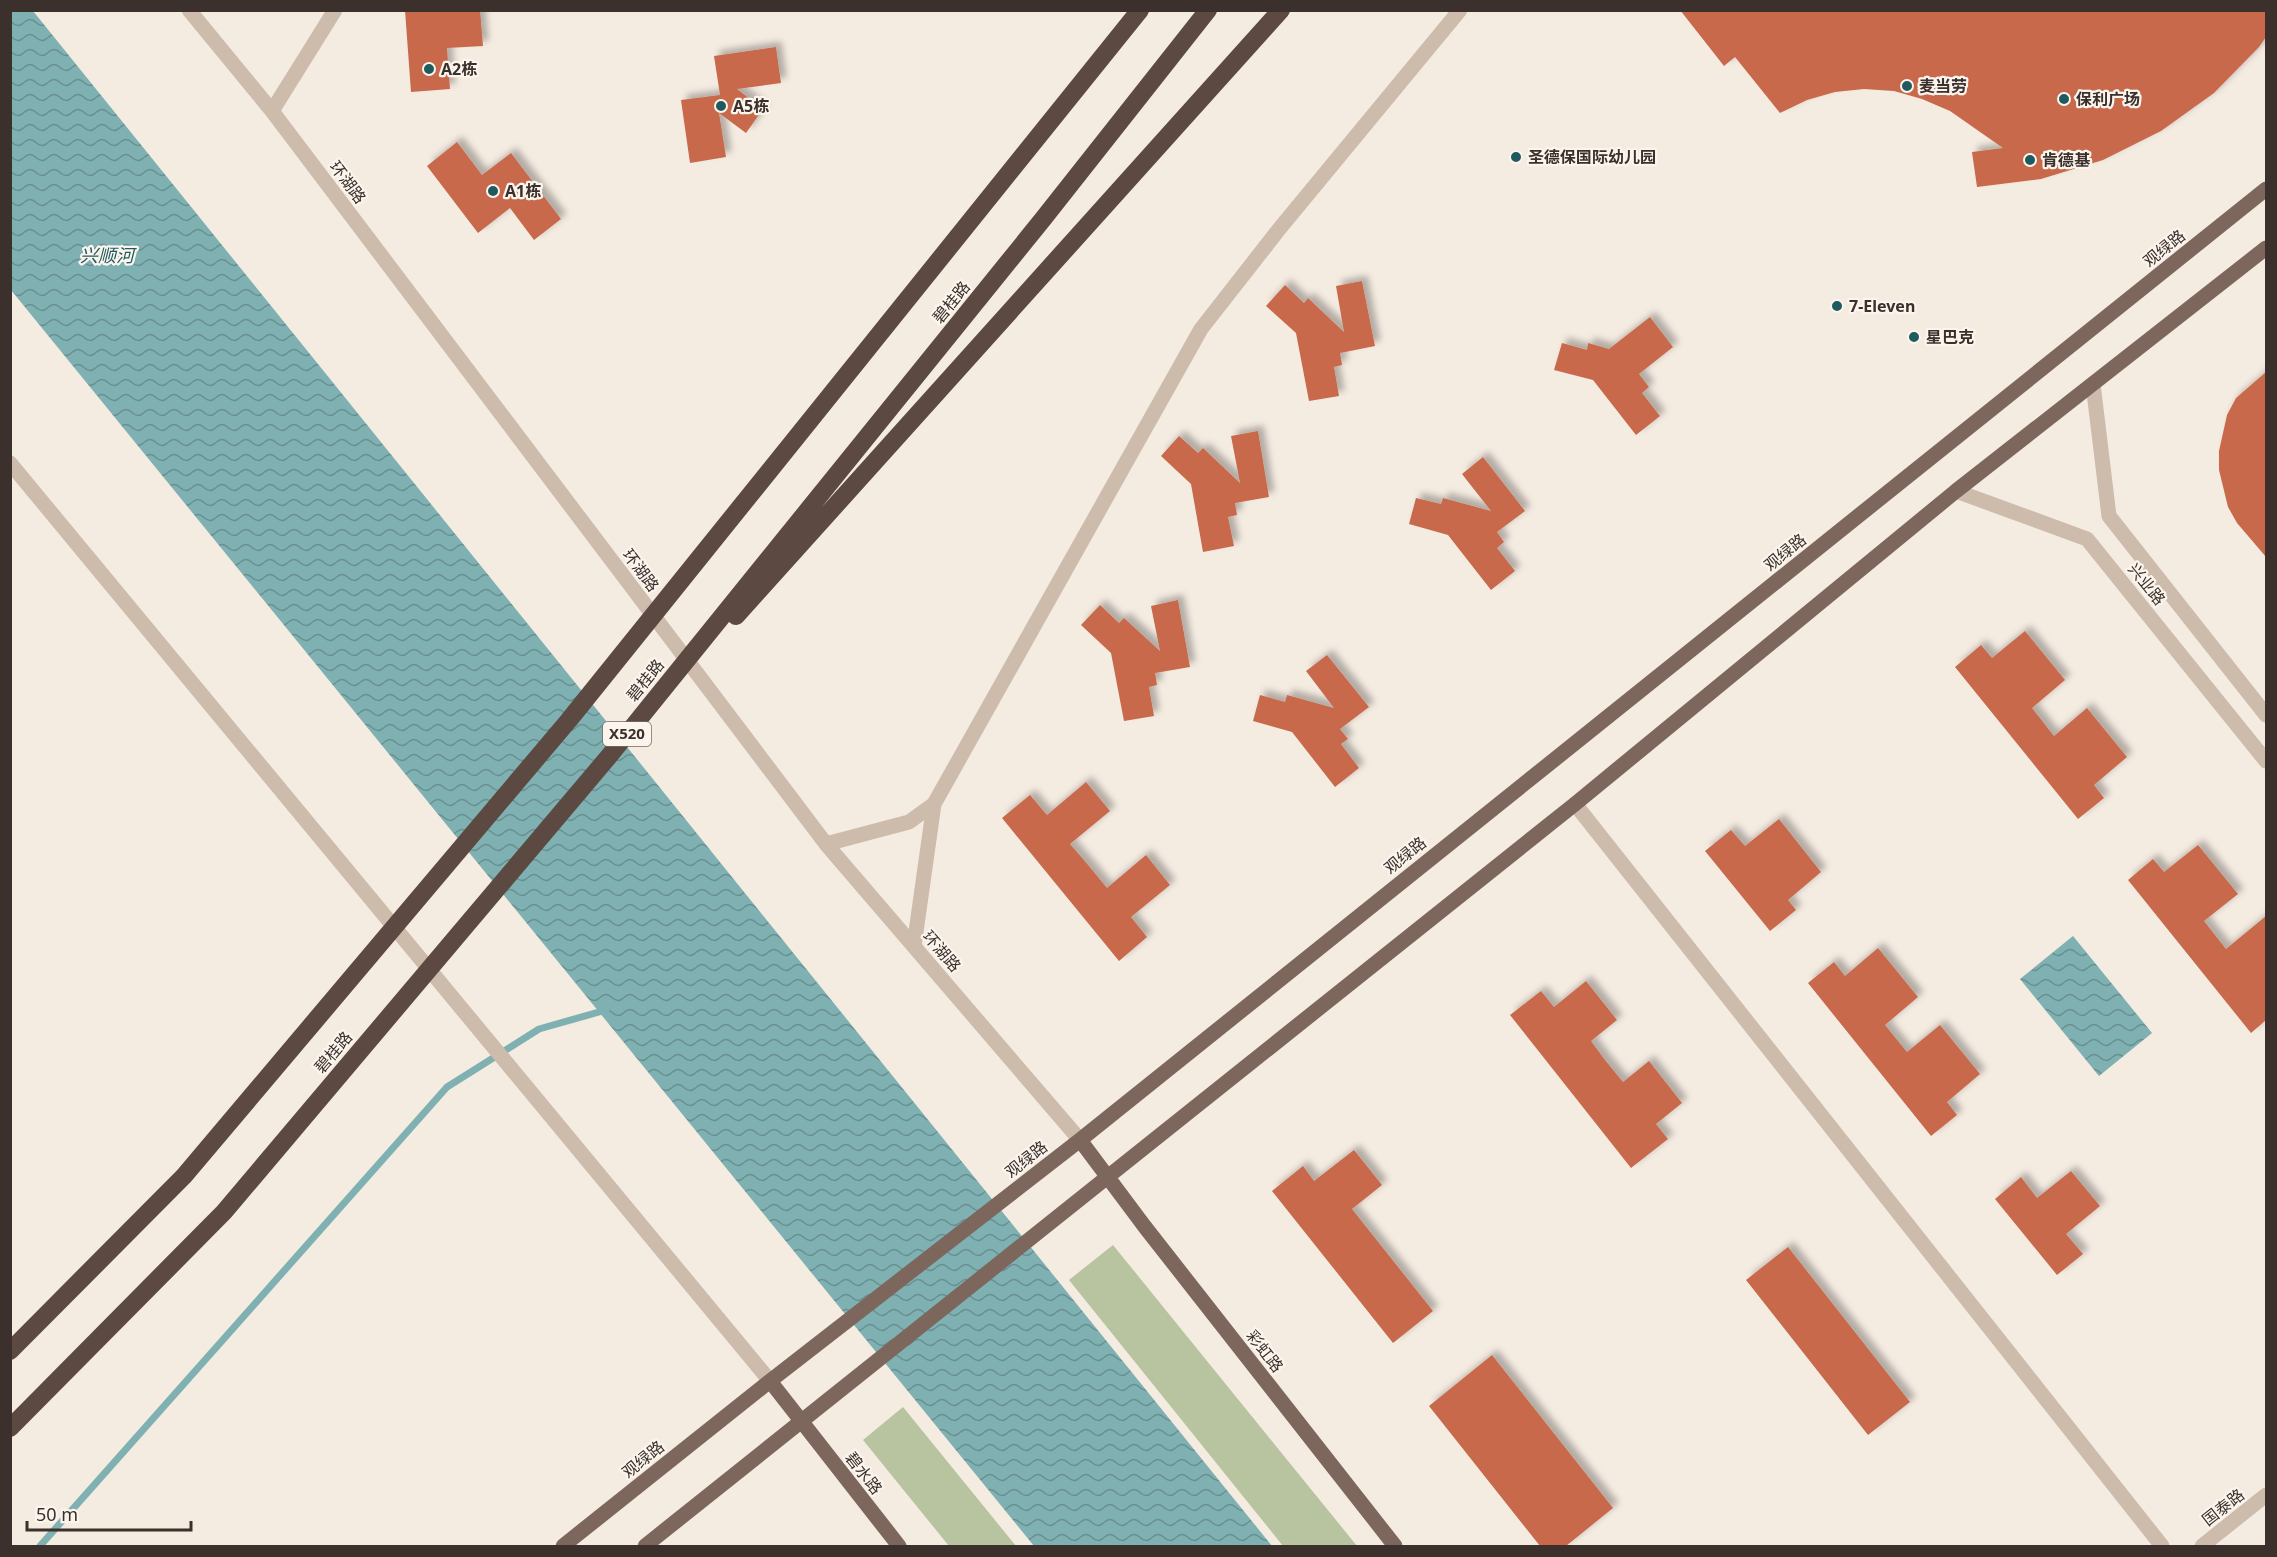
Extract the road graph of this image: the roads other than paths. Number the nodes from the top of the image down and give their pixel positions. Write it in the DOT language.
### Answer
graph roads {
  1 [pos="189,10"];
  2 [pos="335,10"];
  3 [pos="1140,10"];
  4 [pos="1208,10"];
  5 [pos="1281,10"];
  6 [pos="1460,10"];
  7 [pos="272,111"];
  8 [pos="2266,189"];
  9 [pos="2266,248"];
  10 [pos="2093,384"];
  11 [pos="10,463"];
  12 [pos="1956,490"];
  13 [pos="2266,716"];
  14 [pos="2266,761"];
  15 [pos="577,794"];
  16 [pos="934,804"];
  17 [pos="1575,804"];
  18 [pos="826,844"];
  19 [pos="914,946"];
  20 [pos="1080,1140"];
  21 [pos="1107,1176"];
  22 [pos="10,1351"];
  23 [pos="770,1381"];
  24 [pos="801,1421"];
  25 [pos="10,1428"];
  26 [pos="2266,1495"];
  27 [pos="563,1546"];
  28 [pos="645,1546"];
  29 [pos="899,1546"];
  30 [pos="1395,1546"];
  31 [pos="2162,1546"];
  32 [pos="2202,1546"];
  1 -- 7 [label="street, 环湖路"];
  2 -- 7 [label="street"];
  3 -- 22 [label="highway, 碧桂路, bridge"];
  4 -- 15 [label="highway, 碧桂路 / X520, bridge"];
  5 -- 15 [label="highway, bridge"];
  6 -- 16 [label="street"];
  7 -- 18 [label="street, 环湖路"];
  8 -- 20 [label="main road, 观绿路"];
  9 -- 10 [label="main road"];
  10 -- 12 [label="main road"];
  10 -- 13 [label="street, 兴业路"];
  11 -- 23 [label="street"];
  12 -- 14 [label="street, 兴业路"];
  12 -- 17 [label="main road"];
  15 -- 25 [label="highway, 碧桂路 / X520, bridge"];
  16 -- 18 [label="street"];
  16 -- 19 [label="street"];
  17 -- 21 [label="main road"];
  17 -- 31 [label="street"];
  18 -- 19 [label="street, 环湖路"];
  19 -- 20 [label="street, 环湖路"];
  20 -- 21 [label="main road, 彩虹路"];
  20 -- 23 [label="main road, 观绿路"];
  21 -- 24 [label="main road"];
  21 -- 30 [label="main road, 彩虹路"];
  23 -- 24 [label="main road, 碧水路"];
  23 -- 27 [label="main road, 观绿路"];
  24 -- 28 [label="main road"];
  24 -- 29 [label="main road, 碧水路"];
  26 -- 32 [label="street, 国泰路"];
}
